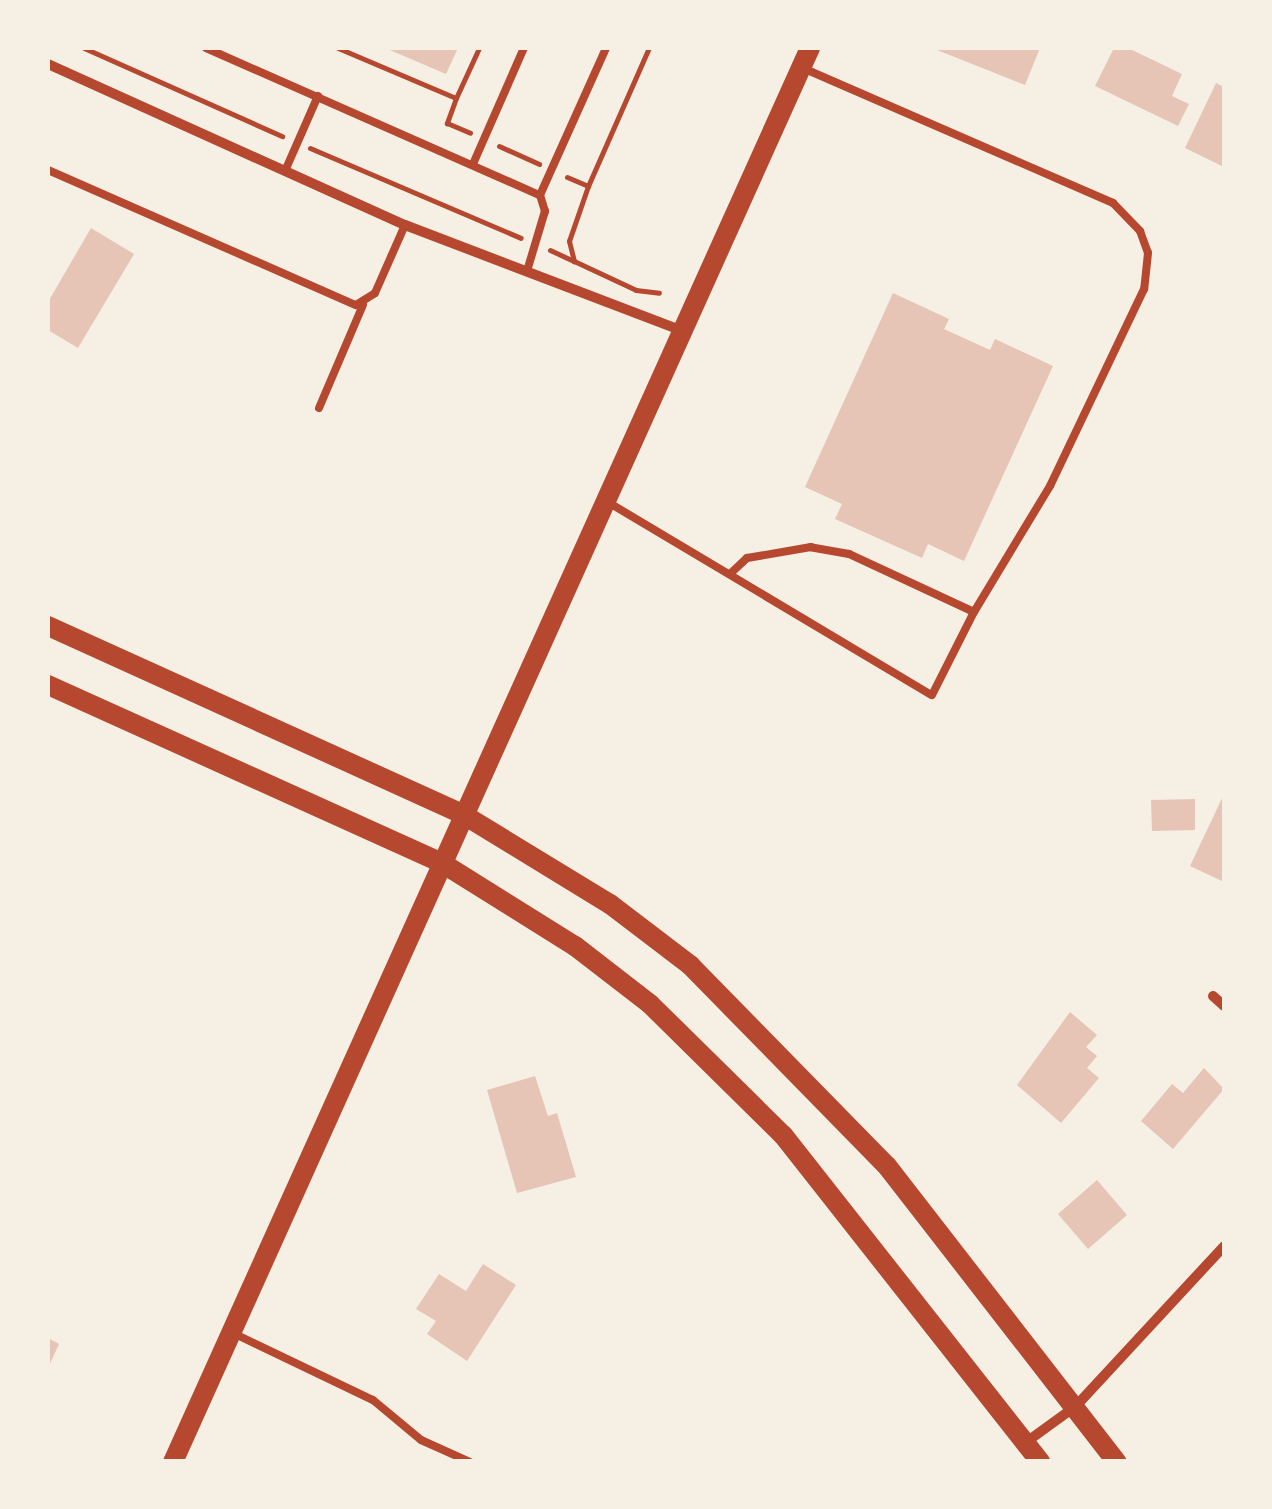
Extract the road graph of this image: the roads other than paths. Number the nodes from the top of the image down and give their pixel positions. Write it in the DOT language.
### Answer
graph roads {
  1 [pos="206,48"];
  2 [pos="524,48"];
  3 [pos="606,48"];
  4 [pos="810,48"];
  5 [pos="48,64"];
  6 [pos="801,67"];
  7 [pos="318,96"];
  8 [pos="473,164"];
  9 [pos="48,170"];
  10 [pos="285,171"];
  11 [pos="540,195"];
  12 [pos="405,225"];
  13 [pos="527,272"];
  14 [pos="363,305"];
  15 [pos="683,332"];
  16 [pos="319,408"];
  17 [pos="606,502"];
  18 [pos="732,572"];
  19 [pos="974,612"];
  20 [pos="48,626"];
  21 [pos="48,685"];
  22 [pos="464,815"];
  23 [pos="442,863"];
  24 [pos="1214,996"];
  25 [pos="1224,1006"];
  26 [pos="1224,1246"];
  27 [pos="231,1333"];
  28 [pos="1076,1406"];
  29 [pos="1026,1443"];
  30 [pos="173,1462"];
  31 [pos="470,1462"];
  32 [pos="1040,1462"];
  33 [pos="1117,1462"];
  1 -- 7 [label="lane"];
  2 -- 8 [label="lane"];
  3 -- 11 [label="lane"];
  4 -- 6 [label="main road"];
  5 -- 10 [label="street"];
  6 -- 15 [label="main road"];
  6 -- 19 [label="lane"];
  7 -- 8 [label="lane"];
  7 -- 10 [label="lane"];
  8 -- 11 [label="lane"];
  9 -- 14 [label="lane"];
  10 -- 12 [label="street"];
  11 -- 13 [label="lane"];
  12 -- 13 [label="street"];
  12 -- 14 [label="lane"];
  13 -- 15 [label="street"];
  14 -- 16 [label="lane"];
  15 -- 17 [label="main road"];
  17 -- 18 [label="lane"];
  17 -- 22 [label="main road"];
  18 -- 19 [label="lane"];
  18 -- 19 [label="lane"];
  20 -- 22 [label="main road"];
  21 -- 23 [label="main road"];
  22 -- 23 [label="main road"];
  22 -- 28 [label="main road"];
  23 -- 27 [label="main road"];
  23 -- 29 [label="main road"];
  24 -- 25 [label="street"];
  26 -- 28 [label="street"];
  27 -- 30 [label="main road"];
  27 -- 31 [label="lane"];
  28 -- 29 [label="street"];
  28 -- 33 [label="main road"];
  29 -- 32 [label="main road"];
}
